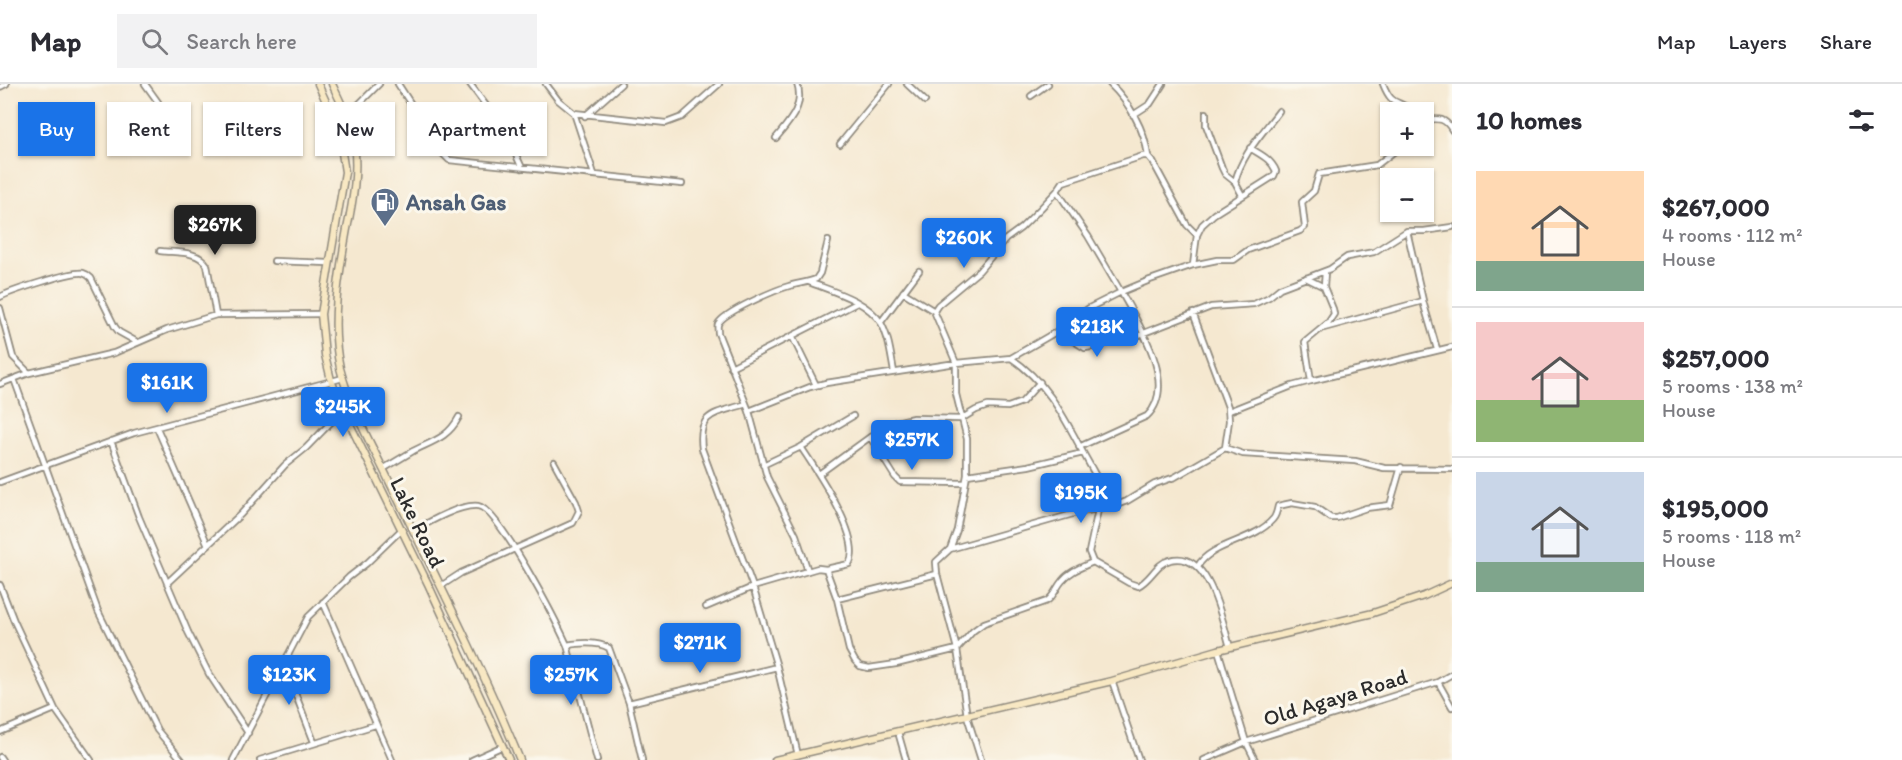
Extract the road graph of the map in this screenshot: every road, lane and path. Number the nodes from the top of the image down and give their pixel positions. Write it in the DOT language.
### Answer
graph roads {
  1 [pos="6,84"];
  2 [pos="145,84"];
  3 [pos="318,84"];
  4 [pos="332,84"];
  5 [pos="379,84"];
  6 [pos="399,84"];
  7 [pos="470,84"];
  8 [pos="546,84"];
  9 [pos="621,84"];
  10 [pos="719,84"];
  11 [pos="797,84"];
  12 [pos="889,84"];
  13 [pos="907,84"];
  14 [pos="1048,84"];
  15 [pos="1110,84"];
  16 [pos="1163,84"];
  17 [pos="1383,84"];
  18 [pos="0,87"];
  19 [pos="1031,96"];
  20 [pos="925,101"];
  21 [pos="158,102"];
  22 [pos="340,102"];
  23 [pos="361,102"];
  24 [pos="1397,102"];
  25 [pos="1279,111"];
  26 [pos="1206,112"];
  27 [pos="574,113"];
  28 [pos="585,116"];
  29 [pos="1133,116"];
  30 [pos="1434,119"];
  31 [pos="1452,130"];
  32 [pos="776,138"];
  33 [pos="840,144"];
  34 [pos="1250,148"];
  35 [pos="354,156"];
  36 [pos="1148,156"];
  37 [pos="1388,156"];
  38 [pos="522,168"];
  39 [pos="594,174"];
  40 [pos="1235,182"];
  41 [pos="682,184"];
  42 [pos="1057,191"];
  43 [pos="1242,195"];
  44 [pos="1452,227"];
  45 [pos="1407,231"];
  46 [pos="1197,235"];
  47 [pos="828,241"];
  48 [pos="160,251"];
  49 [pos="274,261"];
  50 [pos="329,263"];
  51 [pos="1192,265"];
  52 [pos="919,271"];
  53 [pos="1325,272"];
  54 [pos="1306,278"];
  55 [pos="809,282"];
  56 [pos="1323,287"];
  57 [pos="903,292"];
  58 [pos="1121,292"];
  59 [pos="0,297"];
  60 [pos="1423,301"];
  61 [pos="857,303"];
  62 [pos="0,308"];
  63 [pos="934,312"];
  64 [pos="1193,313"];
  65 [pos="321,314"];
  66 [pos="216,315"];
  67 [pos="880,322"];
  68 [pos="1322,328"];
  69 [pos="1061,329"];
  70 [pos="1143,333"];
  71 [pos="792,336"];
  72 [pos="138,342"];
  73 [pos="1452,347"];
  74 [pos="1437,349"];
  75 [pos="1011,358"];
  76 [pos="956,363"];
  77 [pos="731,367"];
  78 [pos="894,372"];
  79 [pos="29,373"];
  80 [pos="343,378"];
  81 [pos="14,379"];
  82 [pos="331,380"];
  83 [pos="1311,381"];
  84 [pos="1040,382"];
  85 [pos="0,384"];
  86 [pos="816,386"];
  87 [pos="746,404"];
  88 [pos="343,410"];
  89 [pos="749,411"];
  90 [pos="1229,411"];
  91 [pos="853,416"];
  92 [pos="459,417"];
  93 [pos="961,418"];
  94 [pos="157,428"];
  95 [pos="870,437"];
  96 [pos="111,441"];
  97 [pos="801,447"];
  98 [pos="1079,447"];
  99 [pos="1225,448"];
  100 [pos="1083,453"];
  101 [pos="554,462"];
  102 [pos="45,465"];
  103 [pos="763,465"];
  104 [pos="1401,467"];
  105 [pos="383,469"];
  106 [pos="1452,469"];
  107 [pos="819,474"];
  108 [pos="967,475"];
  109 [pos="0,482"];
  110 [pos="965,483"];
  111 [pos="1111,507"];
  112 [pos="1098,510"];
  113 [pos="401,531"];
  114 [pos="413,531"];
  115 [pos="208,544"];
  116 [pos="514,549"];
  117 [pos="950,549"];
  118 [pos="1093,562"];
  119 [pos="1198,566"];
  120 [pos="826,569"];
  121 [pos="808,571"];
  122 [pos="937,574"];
  123 [pos="167,583"];
  124 [pos="1452,583"];
  125 [pos="0,585"];
  126 [pos="441,586"];
  127 [pos="753,587"];
  128 [pos="837,599"];
  129 [pos="323,602"];
  130 [pos="706,608"];
  131 [pos="567,645"];
  132 [pos="1230,647"];
  133 [pos="957,649"];
  134 [pos="1218,650"];
  135 [pos="284,662"];
  136 [pos="777,667"];
  137 [pos="1452,674"];
  138 [pos="1112,681"];
  139 [pos="1438,682"];
  140 [pos="629,703"];
  141 [pos="1452,707"];
  142 [pos="55,709"];
  143 [pos="967,716"];
  144 [pos="375,725"];
  145 [pos="0,732"];
  146 [pos="898,732"];
  147 [pos="248,733"];
  148 [pos="314,742"];
  149 [pos="1246,742"];
  150 [pos="503,746"];
  151 [pos="798,755"];
  152 [pos="91,760"];
  153 [pos="182,760"];
  154 [pos="233,760"];
  155 [pos="260,760"];
  156 [pos="392,760"];
  157 [pos="472,760"];
  158 [pos="509,760"];
  159 [pos="520,760"];
  160 [pos="597,760"];
  161 [pos="642,760"];
  162 [pos="775,760"];
  163 [pos="906,760"];
  164 [pos="981,760"];
  165 [pos="1139,760"];
  166 [pos="1204,760"];
  167 [pos="1255,760"];
  1 -- 18 [label="street"];
  2 -- 21 [label="street"];
  3 -- 50 [label="main road, Lake Road"];
  4 -- 22 [label="main road, Lake Road"];
  5 -- 23 [label="street"];
  6 -- 38 [label="street"];
  7 -- 38 [label="street"];
  8 -- 27 [label="street"];
  9 -- 28 [label="street"];
  10 -- 28 [label="street"];
  11 -- 32 [label="street"];
  12 -- 33 [label="street"];
  13 -- 20 [label="street"];
  14 -- 19 [label="street"];
  15 -- 29 [label="street"];
  16 -- 29 [label="street"];
  17 -- 24 [label="street"];
  25 -- 34 [label="street"];
  26 -- 40 [label="street"];
  27 -- 28 [label="street"];
  27 -- 39 [label="street"];
  29 -- 36 [label="street"];
  30 -- 31 [label="street"];
  34 -- 40 [label="street"];
  34 -- 43 [label="street"];
  35 -- 80 [label="main road, Lake Road"];
  36 -- 42 [label="street"];
  36 -- 46 [label="street"];
  37 -- 51 [label="street"];
  38 -- 39 [label="street"];
  39 -- 41 [label="street"];
  40 -- 43 [label="street"];
  42 -- 58 [label="street"];
  42 -- 63 [label="street"];
  43 -- 46 [label="street"];
  44 -- 45 [label="street"];
  45 -- 53 [label="street"];
  45 -- 60 [label="street"];
  46 -- 51 [label="street"];
  47 -- 55 [label="street"];
  48 -- 66 [label="street"];
  49 -- 50 [label="street"];
  50 -- 65 [label="main road, Lake Road"];
  51 -- 58 [label="street"];
  52 -- 57 [label="street"];
  53 -- 54 [label="street"];
  53 -- 56 [label="street"];
  54 -- 56 [label="street"];
  54 -- 64 [label="street"];
  55 -- 61 [label="street"];
  55 -- 77 [label="street"];
  56 -- 68 [label="street"];
  57 -- 63 [label="street"];
  57 -- 67 [label="street"];
  58 -- 69 [label="street"];
  58 -- 70 [label="street"];
  59 -- 72 [label="street"];
  60 -- 68 [label="street"];
  60 -- 74 [label="street"];
  61 -- 67 [label="street"];
  61 -- 71 [label="street"];
  62 -- 79 [label="street"];
  63 -- 76 [label="street"];
  64 -- 70 [label="street"];
  64 -- 90 [label="street"];
  65 -- 66 [label="street"];
  65 -- 82 [label="main road, Lake Road"];
  66 -- 72 [label="street"];
  67 -- 78 [label="street"];
  68 -- 83 [label="street"];
  69 -- 70 [label="street"];
  69 -- 75 [label="street"];
  70 -- 98 [label="street"];
  71 -- 77 [label="street"];
  71 -- 86 [label="street"];
  72 -- 79 [label="street"];
  73 -- 74 [label="street"];
  74 -- 83 [label="street"];
  75 -- 76 [label="street"];
  75 -- 84 [label="street"];
  76 -- 78 [label="street"];
  76 -- 93 [label="street"];
  77 -- 87 [label="street"];
  78 -- 86 [label="street"];
  79 -- 81 [label="street"];
  80 -- 82 [label="street"];
  80 -- 105 [label="main road, Lake Road"];
  81 -- 85 [label="street"];
  81 -- 102 [label="street"];
  82 -- 88 [label="main road, Lake Road"];
  82 -- 94 [label="street"];
  83 -- 90 [label="street"];
  84 -- 93 [label="street"];
  84 -- 98 [label="street"];
  86 -- 89 [label="street"];
  87 -- 89 [label="street"];
  87 -- 127 [label="street"];
  88 -- 113 [label="main road, Lake Road"];
  88 -- 115 [label="street"];
  89 -- 103 [label="street"];
  90 -- 99 [label="street"];
  91 -- 97 [label="street"];
  92 -- 105 [label="street"];
  93 -- 95 [label="street"];
  93 -- 108 [label="street"];
  94 -- 96 [label="street"];
  94 -- 115 [label="street"];
  95 -- 107 [label="street"];
  95 -- 110 [label="street"];
  96 -- 102 [label="street"];
  96 -- 123 [label="street"];
  97 -- 103 [label="street"];
  97 -- 107 [label="street"];
  98 -- 100 [label="street"];
  99 -- 104 [label="street"];
  99 -- 111 [label="street"];
  100 -- 108 [label="street"];
  100 -- 111 [label="street"];
  101 -- 116 [label="street"];
  102 -- 109 [label="street"];
  102 -- 153 [label="street"];
  103 -- 121 [label="street"];
  104 -- 106 [label="street"];
  104 -- 119 [label="street"];
  105 -- 114 [label="main road, Lake Road"];
  107 -- 120 [label="street"];
  108 -- 110 [label="street"];
  110 -- 117 [label="street"];
  111 -- 112 [label="street"];
  112 -- 117 [label="street"];
  112 -- 118 [label="street"];
  113 -- 129 [label="street"];
  113 -- 150 [label="main road, Lake Road"];
  114 -- 116 [label="street"];
  114 -- 126 [label="main road, Lake Road"];
  115 -- 123 [label="street"];
  116 -- 126 [label="street"];
  116 -- 131 [label="street"];
  117 -- 122 [label="street"];
  118 -- 119 [label="street"];
  118 -- 133 [label="street"];
  119 -- 132 [label="street"];
  120 -- 121 [label="street"];
  120 -- 128 [label="street"];
  121 -- 127 [label="street"];
  122 -- 128 [label="street"];
  122 -- 133 [label="street"];
  123 -- 147 [label="street"];
  124 -- 132 [label="main road"];
  125 -- 142 [label="street"];
  126 -- 159 [label="main road, Lake Road"];
  127 -- 130 [label="street"];
  127 -- 136 [label="street"];
  128 -- 133 [label="street"];
  129 -- 135 [label="street"];
  129 -- 144 [label="street"];
  131 -- 140 [label="street"];
  131 -- 160 [label="street"];
  132 -- 134 [label="main road"];
  133 -- 143 [label="street"];
  134 -- 138 [label="main road"];
  134 -- 149 [label="street"];
  135 -- 147 [label="street"];
  135 -- 148 [label="street"];
  136 -- 140 [label="street"];
  136 -- 151 [label="street"];
  137 -- 139 [label="street, Old Agaya Road"];
  138 -- 143 [label="main road"];
  138 -- 165 [label="street"];
  139 -- 141 [label="street"];
  139 -- 149 [label="street, Old Agaya Road"];
  140 -- 161 [label="street"];
  142 -- 145 [label="street"];
  142 -- 152 [label="street"];
  143 -- 146 [label="main road"];
  143 -- 164 [label="street"];
  144 -- 148 [label="street"];
  144 -- 156 [label="street"];
  146 -- 151 [label="main road"];
  146 -- 163 [label="street"];
  147 -- 154 [label="street"];
  148 -- 155 [label="street"];
  149 -- 166 [label="street"];
  149 -- 167 [label="street, Old Agaya Road"];
  150 -- 157 [label="street"];
  150 -- 158 [label="main road, Lake Road"];
  151 -- 162 [label="main road"];
}
